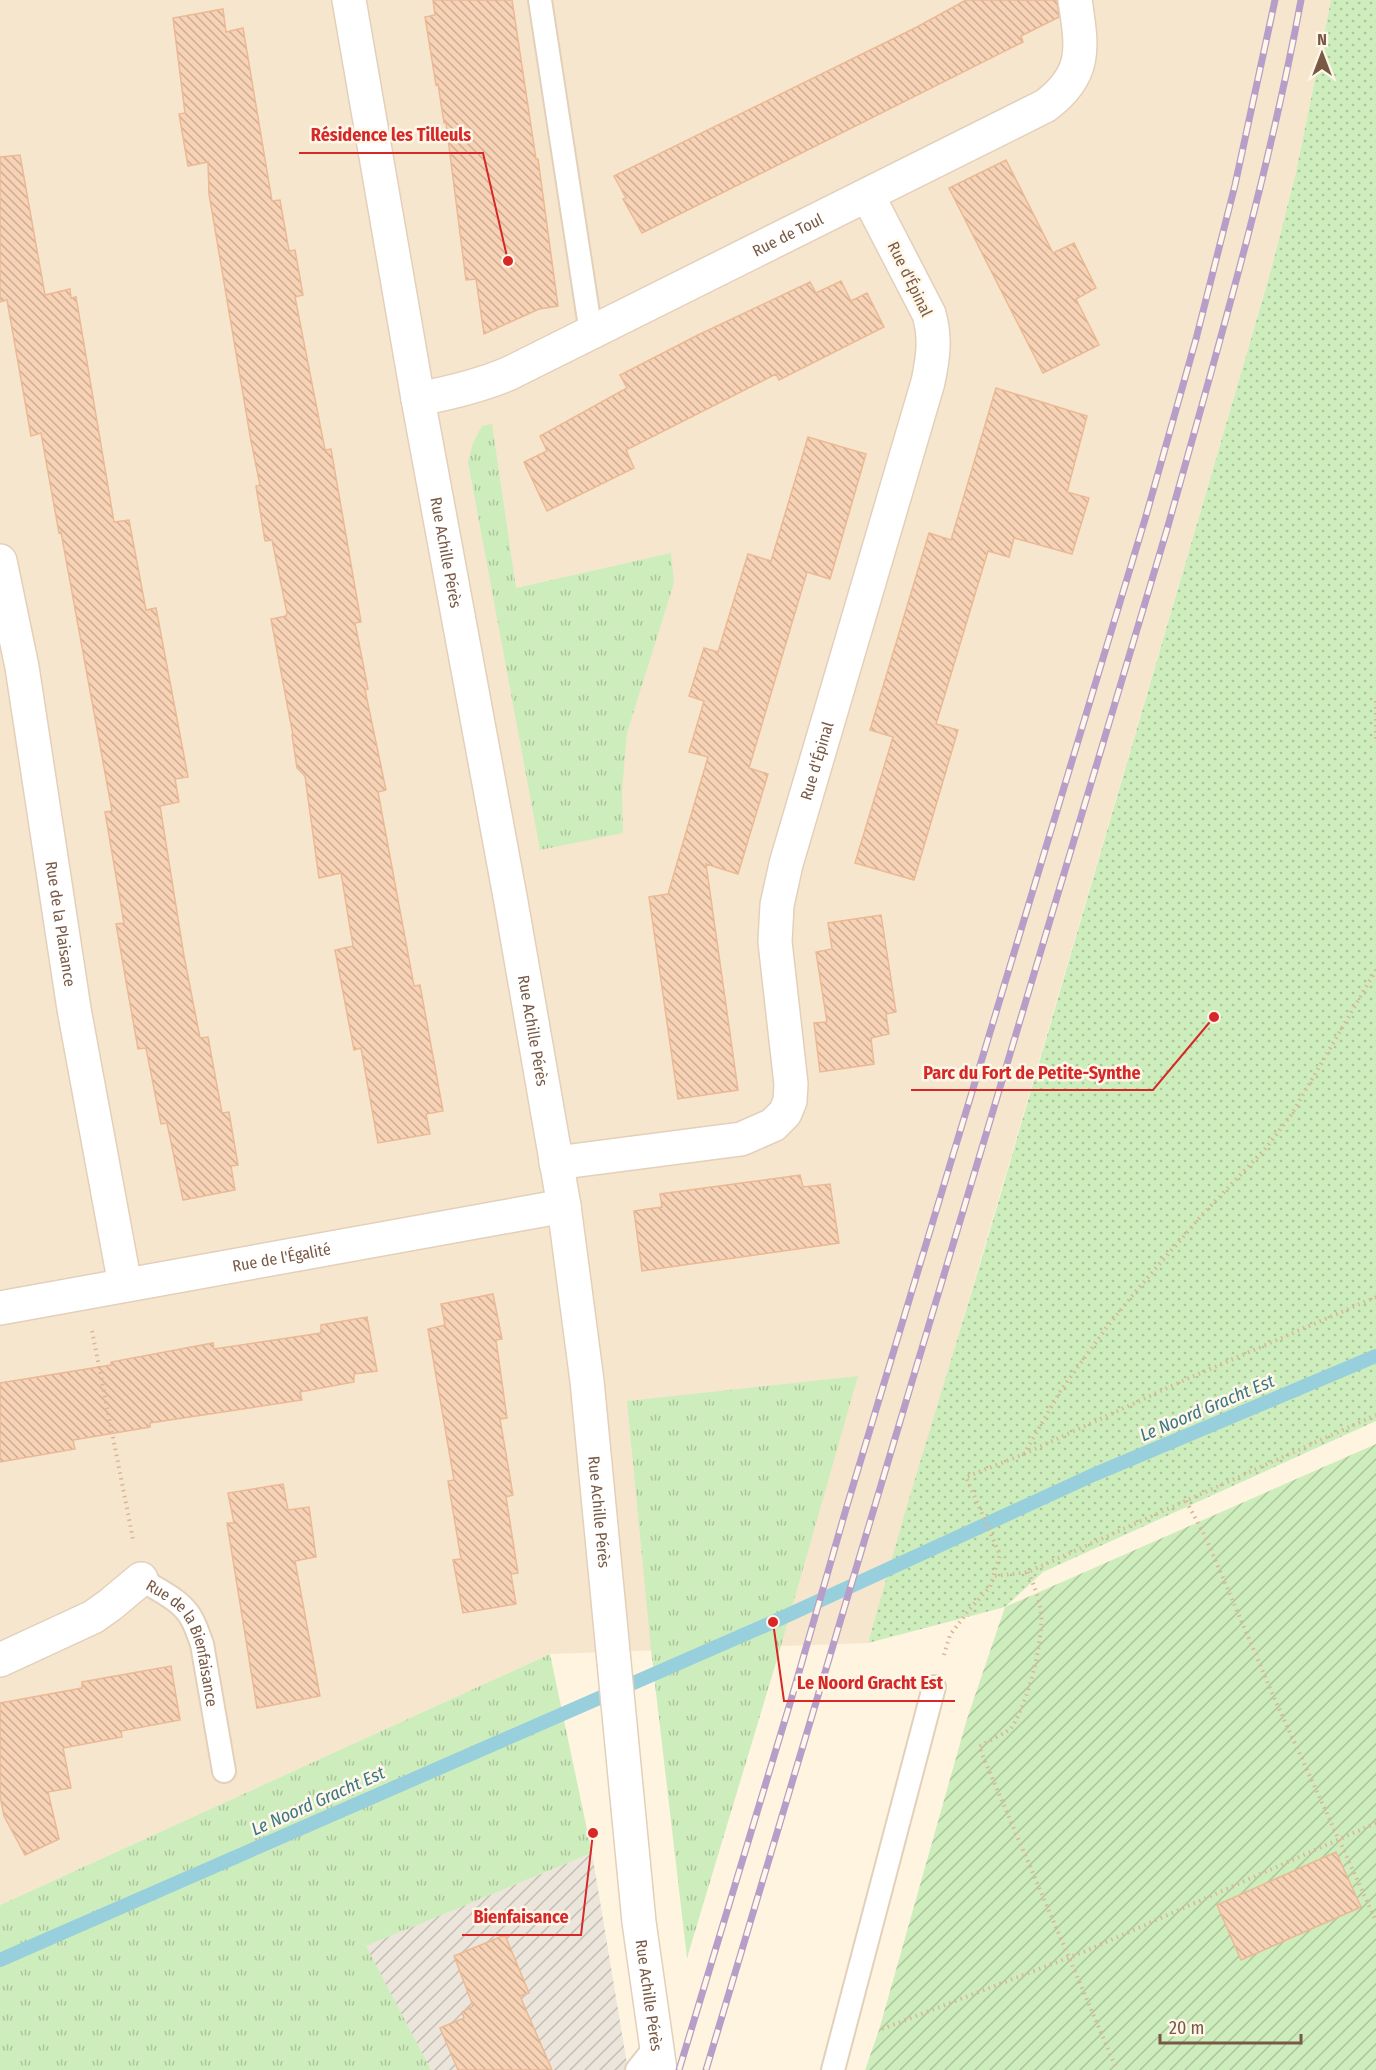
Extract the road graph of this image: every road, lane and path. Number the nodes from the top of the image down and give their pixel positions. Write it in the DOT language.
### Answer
graph roads {
  1 [pos="349,0"];
  2 [pos="540,0"];
  3 [pos="1075,0"];
  4 [pos="868,196"];
  5 [pos="591,333"];
  6 [pos="418,399"];
  7 [pos="0,561"];
  8 [pos="1376,701"];
  9 [pos="1376,742"];
  10 [pos="1376,970"];
  11 [pos="556,1163"];
  12 [pos="564,1206"];
  13 [pos="125,1285"];
  14 [pos="84,1293"];
  15 [pos="1376,1297"];
  16 [pos="0,1308"];
  17 [pos="1376,1415"];
  18 [pos="1024,1454"];
  19 [pos="1186,1501"];
  20 [pos="1028,1572"];
  21 [pos="995,1576"];
  22 [pos="141,1579"];
  23 [pos="0,1660"];
  24 [pos="934,1687"];
  25 [pos="224,1771"];
  26 [pos="1376,1822"];
  27 [pos="1339,1839"];
  28 [pos="1376,1921"];
  29 [pos="1069,1957"];
  30 [pos="839,2045"];
  31 [pos="651,2062"];
  32 [pos="833,2070"];
  33 [pos="1117,2070"];
  1 -- 6 [label="street, Rue Achille Pérès"];
  2 -- 5 [label="lane"];
  3 -- 4 [label="street, Rue de Toul"];
  4 -- 5 [label="street, Rue de Toul"];
  4 -- 11 [label="street, Rue d'Épinal"];
  5 -- 6 [label="street, Rue de Toul"];
  6 -- 11 [label="street, Rue Achille Pérès"];
  7 -- 13 [label="street, Rue de la Plaisance"];
  8 -- 9 [label="path"];
  10 -- 18 [label="path"];
  11 -- 12 [label="street, Rue Achille Pérès"];
  12 -- 13 [label="street, Rue de l'Égalité"];
  12 -- 31 [label="street, Rue Achille Pérès"];
  13 -- 14 [label="street, Rue de l'Égalité"];
  14 -- 16 [label="street, Rue de l'Égalité"];
  14 -- 22 [label="path"];
  15 -- 18 [label="path"];
  17 -- 19 [label="path"];
  18 -- 21 [label="path"];
  19 -- 20 [label="path"];
  19 -- 27 [label="path"];
  20 -- 21 [label="path"];
  20 -- 29 [label="path"];
  21 -- 24 [label="path"];
  22 -- 23 [label="street, Rue de la Bienfaisance"];
  22 -- 25 [label="lane, Rue de la Bienfaisance"];
  24 -- 30 [label="lane"];
  26 -- 27 [label="path"];
  27 -- 28 [label="path"];
  27 -- 29 [label="path"];
  29 -- 30 [label="path"];
  29 -- 33 [label="path"];
  30 -- 32 [label="lane"];
}
